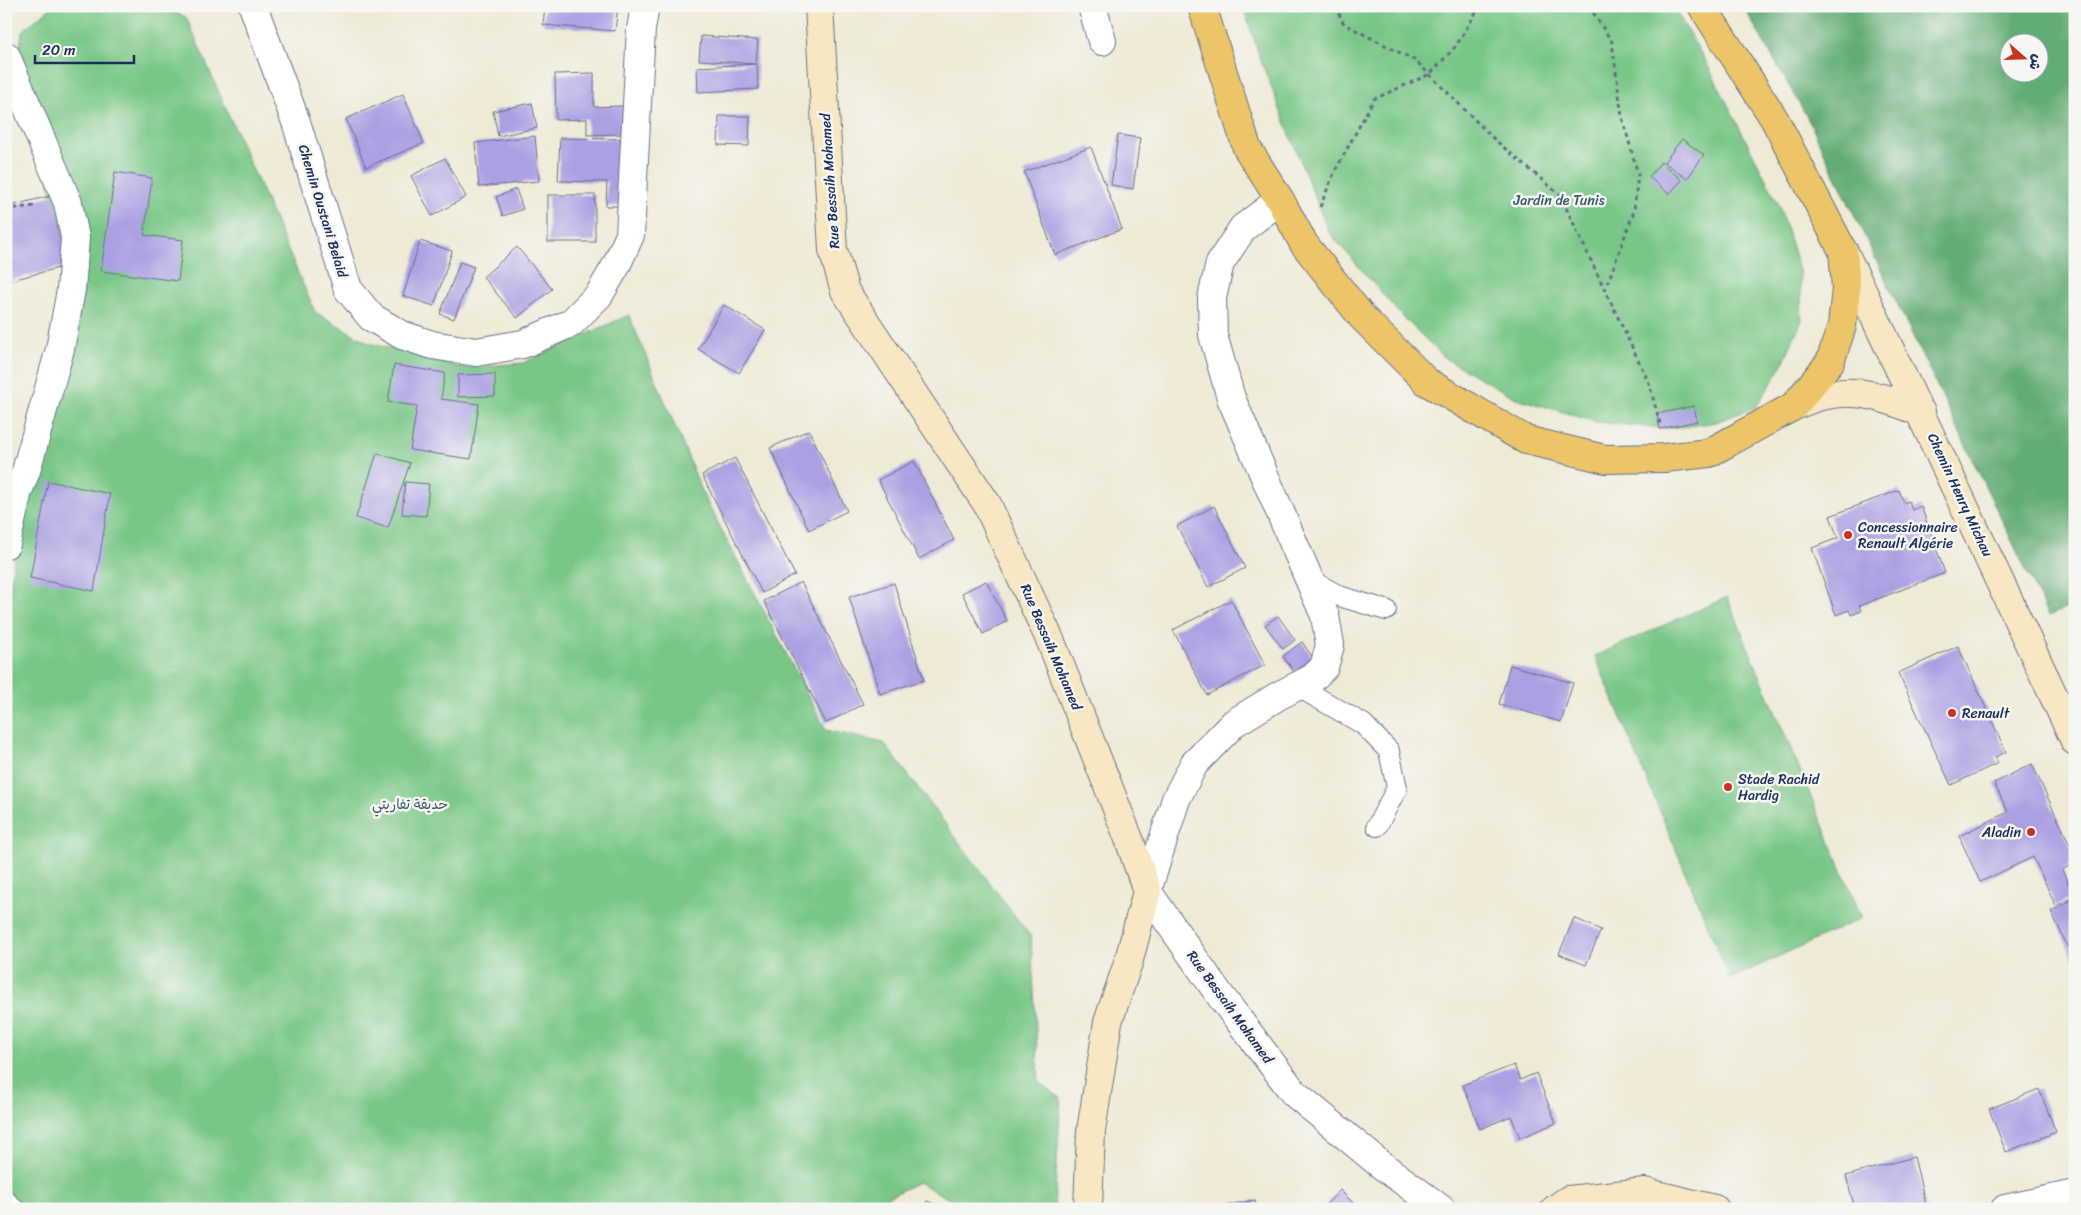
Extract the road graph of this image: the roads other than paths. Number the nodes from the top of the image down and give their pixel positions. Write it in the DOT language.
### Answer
graph roads {
  1 [pos="253,6"];
  2 [pos="645,6"];
  3 [pos="820,6"];
  4 [pos="1092,6"];
  5 [pos="1202,6"];
  6 [pos="1702,6"];
  7 [pos="1102,41"];
  8 [pos="6,56"];
  9 [pos="1280,200"];
  10 [pos="1843,251"];
  11 [pos="1794,406"];
  12 [pos="1921,412"];
  13 [pos="6,544"];
  14 [pos="1309,579"];
  15 [pos="1386,610"];
  16 [pos="1297,686"];
  17 [pos="2075,741"];
  18 [pos="1377,826"];
  19 [pos="1147,891"];
  20 [pos="2075,1194"];
  21 [pos="6,1200"];
  22 [pos="14,1209"];
  23 [pos="1088,1209"];
  24 [pos="1442,1209"];
  25 [pos="1555,1209"];
  26 [pos="1715,1209"];
  27 [pos="2005,1209"];
  1 -- 2 [label="street, Chemin Oustani Belaid"];
  3 -- 19 [label="street, Rue Bessaih Mohamed"];
  4 -- 7 [label="street"];
  5 -- 9 [label="main road"];
  6 -- 10 [label="main road"];
  8 -- 13 [label="street"];
  9 -- 11 [label="main road"];
  9 -- 14 [label="street"];
  10 -- 11 [label="main road"];
  10 -- 12 [label="street, Chemin Henry Michau"];
  11 -- 12 [label="street"];
  12 -- 17 [label="street, Chemin Henry Michau"];
  14 -- 15 [label="lane"];
  14 -- 16 [label="street"];
  16 -- 18 [label="lane"];
  16 -- 19 [label="street"];
  19 -- 23 [label="street"];
  19 -- 24 [label="street, Rue Bessaih Mohamed"];
  20 -- 27 [label="street"];
  21 -- 22 [label="lane"];
  25 -- 26 [label="street"];
}
